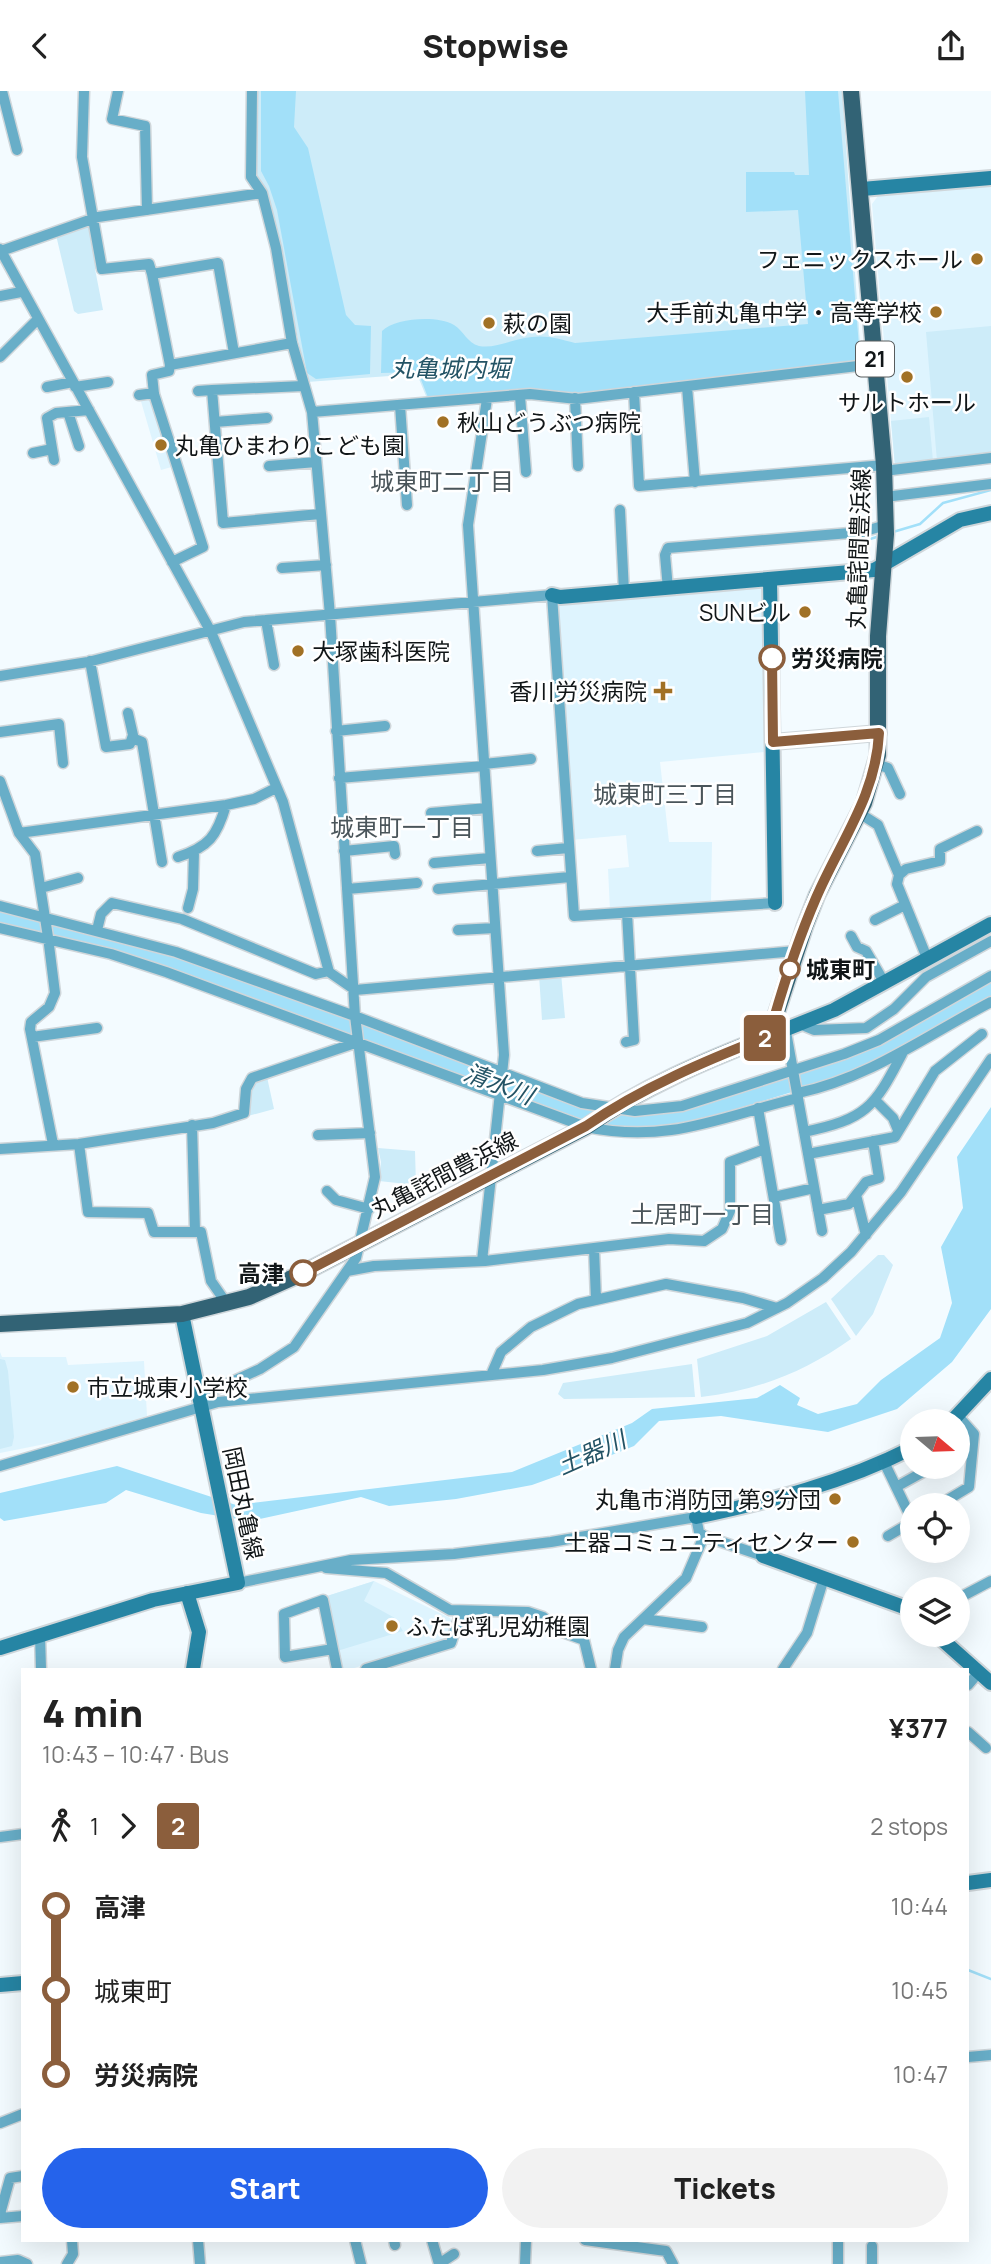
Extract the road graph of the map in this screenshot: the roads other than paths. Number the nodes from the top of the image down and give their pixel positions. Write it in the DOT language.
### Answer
graph roads {
  1 [pos="2,91"];
  2 [pos="84,91"];
  3 [pos="118,91"];
  4 [pos="251,91"];
  5 [pos="851,91"];
  6 [pos="17,150"];
  7 [pos="991,178"];
  8 [pos="862,189"];
  9 [pos="262,193"];
  10 [pos="147,210"];
  11 [pos="93,218"];
  12 [pos="0,250"];
  13 [pos="152,274"];
  14 [pos="21,292"];
  15 [pos="0,296"];
  16 [pos="37,320"];
  17 [pos="292,343"];
  18 [pos="234,353"];
  19 [pos="0,357"];
  20 [pos="875,364"];
  21 [pos="170,365"];
  22 [pos="108,382"];
  23 [pos="74,384"];
  24 [pos="303,386"];
  25 [pos="47,387"];
  26 [pos="687,387"];
  27 [pos="212,390"];
  28 [pos="198,391"];
  29 [pos="153,393"];
  30 [pos="634,393"];
  31 [pos="139,395"];
  32 [pos="520,396"];
  33 [pos="575,398"];
  34 [pos="487,399"];
  35 [pos="400,405"];
  36 [pos="89,410"];
  37 [pos="68,412"];
  38 [pos="312,412"];
  39 [pos="267,418"];
  40 [pos="215,422"];
  41 [pos="79,446"];
  42 [pos="33,453"];
  43 [pos="991,458"];
  44 [pos="316,462"];
  45 [pos="270,466"];
  46 [pos="578,466"];
  47 [pos="884,468"];
  48 [pos="526,473"];
  49 [pos="695,482"];
  50 [pos="991,484"];
  51 [pos="885,497"];
  52 [pos="407,505"];
  53 [pos="620,510"];
  54 [pos="991,513"];
  55 [pos="320,514"];
  56 [pos="886,532"];
  57 [pos="172,562"];
  58 [pos="884,564"];
  59 [pos="326,565"];
  60 [pos="282,568"];
  61 [pos="770,579"];
  62 [pos="668,589"];
  63 [pos="624,591"];
  64 [pos="552,595"];
  65 [pos="474,602"];
  66 [pos="330,615"];
  67 [pos="266,620"];
  68 [pos="211,632"];
  69 [pos="90,661"];
  70 [pos="274,665"];
  71 [pos="0,676"];
  72 [pos="128,713"];
  73 [pos="386,727"];
  74 [pos="336,731"];
  75 [pos="0,732"];
  76 [pos="879,733"];
  77 [pos="132,739"];
  78 [pos="773,742"];
  79 [pos="531,759"];
  80 [pos="62,763"];
  81 [pos="876,764"];
  82 [pos="484,765"];
  83 [pos="339,778"];
  84 [pos="0,782"];
  85 [pos="276,788"];
  86 [pos="900,794"];
  87 [pos="226,805"];
  88 [pos="487,808"];
  89 [pos="431,813"];
  90 [pos="859,813"];
  91 [pos="152,814"];
  92 [pos="977,831"];
  93 [pos="19,833"];
  94 [pos="568,848"];
  95 [pos="344,851"];
  96 [pos="537,851"];
  97 [pos="194,852"];
  98 [pos="395,854"];
  99 [pos="178,857"];
  100 [pos="490,858"];
  101 [pos="162,862"];
  102 [pos="434,863"];
  103 [pos="899,875"];
  104 [pos="570,877"];
  105 [pos="78,878"];
  106 [pos="417,883"];
  107 [pos="492,884"];
  108 [pos="41,888"];
  109 [pos="438,888"];
  110 [pos="347,889"];
  111 [pos="775,903"];
  112 [pos="905,905"];
  113 [pos="0,906"];
  114 [pos="188,908"];
  115 [pos="627,913"];
  116 [pos="45,917"];
  117 [pos="875,920"];
  118 [pos="991,924"];
  119 [pos="0,928"];
  120 [pos="495,928"];
  121 [pos="97,930"];
  122 [pos="458,930"];
  123 [pos="851,936"];
  124 [pos="48,939"];
  125 [pos="991,941"];
  126 [pos="945,948"];
  127 [pos="796,951"];
  128 [pos="963,955"];
  129 [pos="927,958"];
  130 [pos="630,965"];
  131 [pos="329,971"];
  132 [pos="498,975"];
  133 [pos="991,976"];
  134 [pos="884,982"];
  135 [pos="355,990"];
  136 [pos="991,1002"];
  137 [pos="355,1016"];
  138 [pos="802,1025"];
  139 [pos="97,1028"];
  140 [pos="786,1032"];
  141 [pos="982,1034"];
  142 [pos="769,1036"];
  143 [pos="32,1037"];
  144 [pos="358,1042"];
  145 [pos="626,1042"];
  146 [pos="902,1053"];
  147 [pos="991,1059"];
  148 [pos="794,1073"];
  149 [pos="503,1074"];
  150 [pos="500,1095"];
  151 [pos="798,1096"];
  152 [pos="876,1101"];
  153 [pos="758,1108"];
  154 [pos="611,1109"];
  155 [pos="192,1125"];
  156 [pos="587,1126"];
  157 [pos="898,1130"];
  158 [pos="804,1132"];
  159 [pos="370,1133"];
  160 [pos="318,1135"];
  161 [pos="873,1141"];
  162 [pos="53,1144"];
  163 [pos="79,1144"];
  164 [pos="0,1149"];
  165 [pos="765,1149"];
  166 [pos="808,1154"];
  167 [pos="491,1176"];
  168 [pos="814,1188"];
  169 [pos="856,1195"];
  170 [pos="774,1197"];
  171 [pos="369,1209"];
  172 [pos="818,1210"];
  173 [pos="331,1211"];
  174 [pos="195,1231"];
  175 [pos="822,1231"];
  176 [pos="866,1235"];
  177 [pos="781,1240"];
  178 [pos="361,1243"];
  179 [pos="594,1248"];
  180 [pos="482,1261"];
  181 [pos="347,1271"];
  182 [pos="596,1300"];
  183 [pos="228,1304"];
  184 [pos="777,1308"];
  185 [pos="182,1314"];
  186 [pos="0,1324"];
  187 [pos="491,1375"];
  188 [pos="991,1379"];
  189 [pos="964,1409"];
  190 [pos="203,1412"];
  191 [pos="970,1431"];
  192 [pos="974,1442"];
  193 [pos="970,1444"];
  194 [pos="900,1454"];
  195 [pos="884,1462"];
  196 [pos="0,1466"];
  197 [pos="910,1479"];
  198 [pos="896,1487"];
  199 [pos="958,1493"];
  200 [pos="900,1496"];
  201 [pos="696,1517"];
  202 [pos="900,1528"];
  203 [pos="704,1536"];
  204 [pos="888,1536"];
  205 [pos="763,1556"];
  206 [pos="312,1566"];
  207 [pos="824,1578"];
  208 [pos="237,1580"];
  209 [pos="991,1581"];
  210 [pos="970,1592"];
  211 [pos="187,1593"];
  212 [pos="900,1605"];
  213 [pos="461,1612"];
  214 [pos="643,1619"];
  215 [pos="702,1627"];
  216 [pos="40,1635"];
  217 [pos="951,1647"];
  218 [pos="0,1648"];
  219 [pos="333,1649"];
  220 [pos="41,1668"];
  221 [pos="192,1668"];
  222 [pos="337,1668"];
  223 [pos="375,1668"];
  224 [pos="591,1668"];
  225 [pos="615,1668"];
  226 [pos="784,1668"];
  227 [pos="979,1672"];
  228 [pos="991,1683"];
  229 [pos="969,1684"];
  230 [pos="969,1733"];
  231 [pos="986,1748"];
  232 [pos="21,1834"];
  233 [pos="0,1837"];
  234 [pos="991,1871"];
  235 [pos="969,1874"];
  236 [pos="991,1880"];
  237 [pos="969,1883"];
  238 [pos="21,1973"];
  239 [pos="0,1975"];
  240 [pos="21,1983"];
  241 [pos="0,1985"];
  242 [pos="991,2055"];
  243 [pos="969,2057"];
  244 [pos="21,2115"];
  245 [pos="0,2123"];
  246 [pos="21,2176"];
  247 [pos="0,2216"];
  248 [pos="21,2216"];
  249 [pos="72,2242"];
  250 [pos="198,2242"];
  251 [pos="356,2242"];
  252 [pos="433,2242"];
  253 [pos="526,2242"];
  254 [pos="600,2242"];
  255 [pos="838,2242"];
  256 [pos="872,2246"];
  257 [pos="454,2254"];
  258 [pos="0,2262"];
  259 [pos="27,2264"];
  260 [pos="67,2264"];
  261 [pos="200,2264"];
  262 [pos="361,2264"];
  263 [pos="439,2264"];
  264 [pos="526,2264"];
  265 [pos="673,2264"];
  266 [pos="838,2264"];
  267 [pos="872,2264"];
  1 -- 6 [label="street"];
  2 -- 11 [label="street"];
  3 -- 10 [label="street"];
  4 -- 9 [label="street"];
  5 -- 8 [label="main road, 丸亀詫間豊浜線 / 21"];
  7 -- 8 [label="street"];
  8 -- 20 [label="main road, 丸亀詫間豊浜線 / 21"];
  9 -- 10 [label="street"];
  9 -- 17 [label="street"];
  10 -- 11 [label="street"];
  11 -- 12 [label="street"];
  11 -- 13 [label="street"];
  12 -- 14 [label="street"];
  13 -- 18 [label="street"];
  13 -- 21 [label="street"];
  14 -- 15 [label="street"];
  14 -- 16 [label="street"];
  16 -- 19 [label="street"];
  16 -- 23 [label="street"];
  17 -- 18 [label="street"];
  17 -- 24 [label="street"];
  18 -- 21 [label="street"];
  20 -- 26 [label="street"];
  20 -- 47 [label="main road, 丸亀詫間豊浜線 / 21"];
  21 -- 29 [label="street"];
  22 -- 23 [label="street"];
  23 -- 25 [label="street"];
  23 -- 36 [label="street"];
  24 -- 27 [label="street"];
  24 -- 38 [label="street"];
  26 -- 30 [label="street"];
  26 -- 49 [label="street"];
  27 -- 28 [label="street"];
  27 -- 40 [label="street"];
  29 -- 31 [label="street"];
  29 -- 57 [label="street"];
  30 -- 33 [label="street"];
  30 -- 49 [label="street"];
  32 -- 33 [label="street"];
  32 -- 34 [label="street"];
  32 -- 48 [label="street"];
  33 -- 46 [label="street"];
  34 -- 35 [label="street"];
  34 -- 65 [label="street"];
  35 -- 38 [label="street"];
  35 -- 52 [label="street"];
  36 -- 37 [label="street"];
  36 -- 57 [label="street"];
  37 -- 41 [label="street"];
  37 -- 42 [label="street"];
  38 -- 44 [label="street"];
  39 -- 40 [label="street"];
  40 -- 55 [label="street"];
  43 -- 47 [label="street"];
  44 -- 45 [label="street"];
  44 -- 55 [label="street"];
  47 -- 49 [label="street"];
  47 -- 51 [label="main road, 丸亀詫間豊浜線 / 21"];
  50 -- 51 [label="street"];
  51 -- 56 [label="main road, 丸亀詫間豊浜線 / 21"];
  53 -- 63 [label="street"];
  54 -- 58 [label="street"];
  55 -- 59 [label="street"];
  56 -- 58 [label="main road, 丸亀詫間豊浜線 / 21"];
  56 -- 62 [label="street"];
  57 -- 68 [label="street"];
  58 -- 61 [label="street"];
  58 -- 76 [label="main road, 丸亀詫間豊浜線 / 21"];
  59 -- 60 [label="street"];
  59 -- 66 [label="street"];
  61 -- 62 [label="street"];
  61 -- 78 [label="street"];
  62 -- 63 [label="street"];
  63 -- 64 [label="street"];
  64 -- 65 [label="street"];
  64 -- 94 [label="street"];
  65 -- 66 [label="street"];
  65 -- 82 [label="street"];
  66 -- 67 [label="street"];
  66 -- 74 [label="street"];
  67 -- 68 [label="street"];
  67 -- 70 [label="street"];
  68 -- 69 [label="street"];
  68 -- 85 [label="street"];
  69 -- 71 [label="street"];
  69 -- 77 [label="street"];
  72 -- 77 [label="street"];
  73 -- 74 [label="street"];
  74 -- 83 [label="street"];
  75 -- 80 [label="street"];
  76 -- 78 [label="street"];
  76 -- 81 [label="main road, 丸亀詫間豊浜線 / 21"];
  77 -- 91 [label="street"];
  78 -- 111 [label="street"];
  79 -- 82 [label="street"];
  81 -- 86 [label="street"];
  81 -- 90 [label="main road, 丸亀詫間豊浜線 / 21"];
  82 -- 83 [label="street"];
  82 -- 88 [label="street"];
  83 -- 95 [label="street"];
  84 -- 93 [label="street"];
  85 -- 87 [label="street"];
  85 -- 131 [label="street"];
  87 -- 91 [label="street"];
  87 -- 97 [label="street"];
  88 -- 89 [label="street"];
  88 -- 100 [label="street"];
  90 -- 103 [label="street"];
  90 -- 127 [label="main road, 丸亀詫間豊浜線 / 21"];
  91 -- 93 [label="street"];
  91 -- 101 [label="street"];
  92 -- 103 [label="street"];
  93 -- 108 [label="street"];
  94 -- 96 [label="street"];
  94 -- 104 [label="street"];
  95 -- 98 [label="street"];
  95 -- 110 [label="street"];
  97 -- 99 [label="street"];
  97 -- 114 [label="street"];
  100 -- 102 [label="street"];
  100 -- 107 [label="street"];
  103 -- 112 [label="street"];
  104 -- 107 [label="street"];
  104 -- 115 [label="street"];
  105 -- 108 [label="street"];
  106 -- 110 [label="street"];
  107 -- 109 [label="street"];
  107 -- 120 [label="street"];
  108 -- 116 [label="street"];
  110 -- 135 [label="street"];
  111 -- 115 [label="street"];
  112 -- 117 [label="street"];
  112 -- 129 [label="street"];
  113 -- 116 [label="street"];
  115 -- 130 [label="street"];
  116 -- 121 [label="street"];
  116 -- 124 [label="street"];
  118 -- 126 [label="street"];
  119 -- 124 [label="street"];
  120 -- 122 [label="street"];
  120 -- 132 [label="street"];
  121 -- 131 [label="street"];
  121 -- 137 [label="street"];
  123 -- 134 [label="street"];
  124 -- 143 [label="street"];
  124 -- 144 [label="street"];
  125 -- 128 [label="street"];
  126 -- 128 [label="street"];
  126 -- 129 [label="street"];
  127 -- 130 [label="street"];
  127 -- 142 [label="main road, 丸亀詫間豊浜線 / 21"];
  128 -- 138 [label="street"];
  129 -- 134 [label="street"];
  130 -- 132 [label="street"];
  130 -- 145 [label="street"];
  131 -- 135 [label="street"];
  132 -- 135 [label="street"];
  132 -- 149 [label="street"];
  133 -- 148 [label="street"];
  134 -- 138 [label="street"];
  135 -- 137 [label="street"];
  136 -- 146 [label="street"];
  137 -- 144 [label="street"];
  137 -- 149 [label="street"];
  138 -- 140 [label="street"];
  139 -- 143 [label="street"];
  140 -- 142 [label="street"];
  140 -- 148 [label="street"];
  141 -- 157 [label="street"];
  142 -- 154 [label="main road, 丸亀詫間豊浜線"];
  143 -- 162 [label="street"];
  144 -- 150 [label="street"];
  144 -- 155 [label="street"];
  144 -- 159 [label="street"];
  146 -- 151 [label="street"];
  146 -- 152 [label="street"];
  147 -- 176 [label="street"];
  148 -- 151 [label="street"];
  148 -- 154 [label="street"];
  149 -- 150 [label="street"];
  149 -- 154 [label="street"];
  150 -- 156 [label="street"];
  150 -- 167 [label="street"];
  151 -- 153 [label="street"];
  151 -- 158 [label="street"];
  152 -- 157 [label="street"];
  152 -- 158 [label="street"];
  153 -- 156 [label="street"];
  153 -- 165 [label="street"];
  154 -- 156 [label="main road, 丸亀詫間豊浜線"];
  155 -- 163 [label="street"];
  155 -- 174 [label="street"];
  156 -- 167 [label="main road, 丸亀詫間豊浜線"];
  157 -- 161 [label="street"];
  158 -- 166 [label="street"];
  159 -- 160 [label="street"];
  159 -- 171 [label="street"];
  161 -- 166 [label="street"];
  161 -- 169 [label="street"];
  162 -- 163 [label="street"];
  162 -- 164 [label="street"];
  163 -- 174 [label="street"];
  165 -- 170 [label="street"];
  165 -- 179 [label="street"];
  166 -- 168 [label="street"];
  167 -- 178 [label="main road, 丸亀詫間豊浜線"];
  167 -- 180 [label="street"];
  168 -- 170 [label="street"];
  168 -- 172 [label="street"];
  169 -- 172 [label="street"];
  169 -- 176 [label="street"];
  170 -- 177 [label="street"];
  171 -- 173 [label="street"];
  171 -- 178 [label="street"];
  172 -- 175 [label="street"];
  174 -- 183 [label="street"];
  176 -- 184 [label="street"];
  178 -- 181 [label="street"];
  178 -- 183 [label="main road, 丸亀詫間豊浜線"];
  179 -- 180 [label="street"];
  179 -- 182 [label="street"];
  180 -- 181 [label="street"];
  181 -- 190 [label="street"];
  182 -- 184 [label="street"];
  182 -- 187 [label="street"];
  183 -- 185 [label="main road, 丸亀詫間豊浜線"];
  184 -- 187 [label="street"];
  185 -- 186 [label="main road, 丸亀詫間豊浜線"];
  185 -- 190 [label="street, 岡田丸亀線"];
  187 -- 190 [label="street"];
  188 -- 189 [label="street"];
  190 -- 196 [label="street"];
  190 -- 208 [label="street, 岡田丸亀線"];
  191 -- 192 [label="street"];
  192 -- 193 [label="street"];
  192 -- 199 [label="street"];
  194 -- 195 [label="street"];
  195 -- 198 [label="street"];
  195 -- 201 [label="street"];
  197 -- 198 [label="street"];
  198 -- 200 [label="street"];
  201 -- 203 [label="street"];
  201 -- 206 [label="street"];
  202 -- 204 [label="street"];
  203 -- 205 [label="street"];
  203 -- 214 [label="street"];
  205 -- 207 [label="street"];
  206 -- 208 [label="street"];
  206 -- 213 [label="street"];
  207 -- 212 [label="street"];
  207 -- 226 [label="street"];
  208 -- 211 [label="street, 岡田丸亀線"];
  209 -- 210 [label="street"];
  211 -- 216 [label="street, 岡田丸亀線"];
  211 -- 221 [label="street"];
  213 -- 223 [label="street"];
  213 -- 224 [label="street"];
  214 -- 215 [label="street"];
  214 -- 225 [label="street"];
  216 -- 218 [label="street, 岡田丸亀線"];
  216 -- 220 [label="street"];
  217 -- 227 [label="street"];
  219 -- 219 [label="street"];
  219 -- 222 [label="street"];
  227 -- 228 [label="street"];
  227 -- 229 [label="street"];
  230 -- 231 [label="street"];
  232 -- 233 [label="street"];
  234 -- 235 [label="street"];
  236 -- 237 [label="street"];
  238 -- 239 [label="street"];
  240 -- 241 [label="street"];
  242 -- 243 [label="street"];
  244 -- 245 [label="street"];
  246 -- 247 [label="street"];
  247 -- 248 [label="street"];
  249 -- 260 [label="street"];
  250 -- 261 [label="street"];
  251 -- 262 [label="street"];
  252 -- 263 [label="street"];
  253 -- 264 [label="street"];
  254 -- 265 [label="street"];
  255 -- 266 [label="street"];
  256 -- 267 [label="street"];
  257 -- 263 [label="street"];
  258 -- 259 [label="street"];
}
